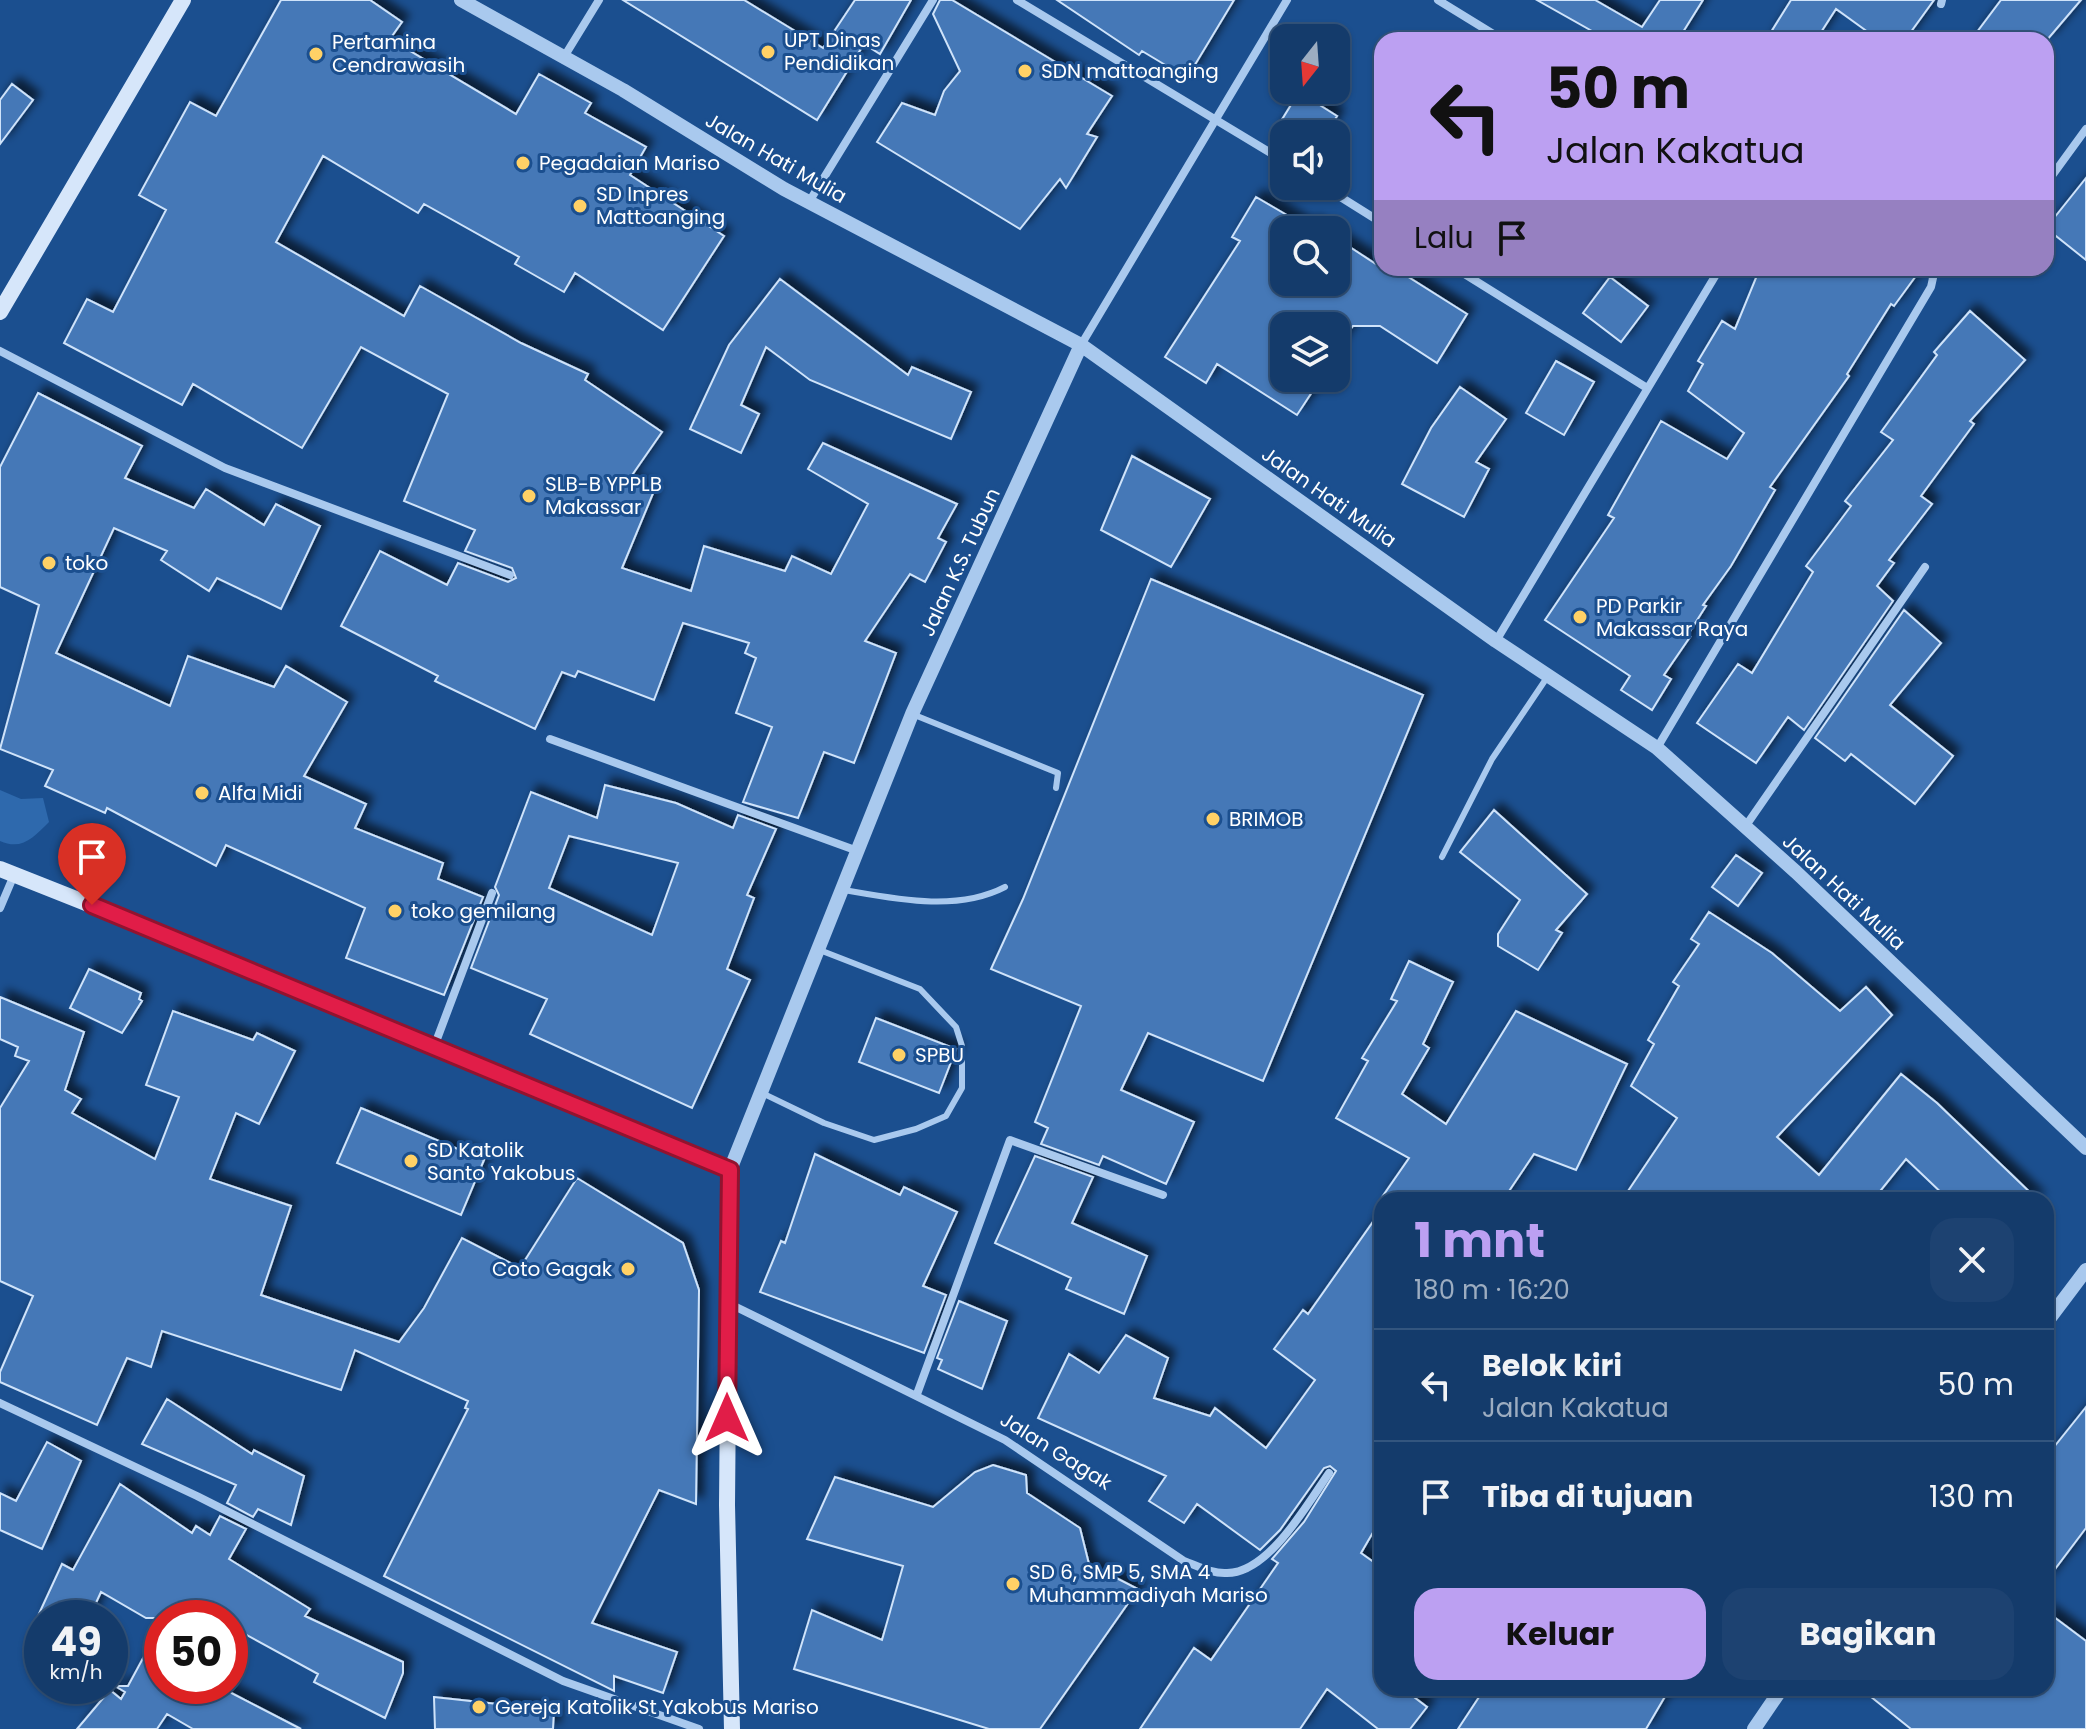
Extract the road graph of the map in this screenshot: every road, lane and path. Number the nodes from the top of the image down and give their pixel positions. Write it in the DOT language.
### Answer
graph roads {
  1 [pos="183,0"];
  2 [pos="461,0"];
  3 [pos="599,0"];
  4 [pos="933,0"];
  5 [pos="1017,0"];
  6 [pos="1287,0"];
  7 [pos="1438,0"];
  8 [pos="1490,32"];
  9 [pos="564,57"];
  10 [pos="1215,119"];
  11 [pos="2086,129"];
  12 [pos="1270,152"];
  13 [pos="2054,173"];
  14 [pos="1345,200"];
  15 [pos="809,202"];
  16 [pos="1374,218"];
  17 [pos="1468,276"];
  18 [pos="1715,276"];
  19 [pos="1932,276"];
  20 [pos="0,312"];
  21 [pos="1081,345"];
  22 [pos="0,351"];
  23 [pos="1647,388"];
  24 [pos="1925,567"];
  25 [pos="510,575"];
  26 [pos="1496,641"];
  27 [pos="1548,676"];
  28 [pos="912,714"];
  29 [pos="550,739"];
  30 [pos="1657,748"];
  31 [pos="1056,788"];
  32 [pos="1745,827"];
  33 [pos="855,850"];
  34 [pos="1442,857"];
  35 [pos="7,872"];
  36 [pos="1005,887"];
  37 [pos="839,889"];
  38 [pos="492,893"];
  39 [pos="0,908"];
  40 [pos="816,949"];
  41 [pos="434,1048"];
  42 [pos="760,1092"];
  43 [pos="2086,1148"];
  44 [pos="730,1170"];
  45 [pos="1163,1195"];
  46 [pos="2086,1270"];
  47 [pos="727,1303"];
  48 [pos="2054,1312"];
  49 [pos="917,1394"];
  50 [pos="2,1403"];
  51 [pos="0,1415"];
  52 [pos="1329,1473"];
  53 [pos="1777,1696"];
  54 [pos="699,1729"];
  55 [pos="732,1729"];
  56 [pos="1754,1729"];
  1 -- 20 [label="main road"];
  2 -- 9 [label="street, Jalan Hati Mulia"];
  3 -- 9 [label="street"];
  4 -- 15 [label="street"];
  5 -- 10 [label="street"];
  6 -- 10 [label="street, Jalan K.S. Tubun"];
  7 -- 8 [label="street"];
  9 -- 15 [label="street, Jalan Hati Mulia"];
  10 -- 12 [label="street"];
  10 -- 21 [label="street, Jalan K.S. Tubun"];
  11 -- 13 [label="street"];
  14 -- 16 [label="street"];
  15 -- 21 [label="street, Jalan Hati Mulia"];
  17 -- 23 [label="street"];
  18 -- 23 [label="street"];
  19 -- 30 [label="street"];
  21 -- 26 [label="street, Jalan Hati Mulia"];
  21 -- 28 [label="street, Jalan K.S. Tubun"];
  22 -- 25 [label="street"];
  23 -- 26 [label="street"];
  24 -- 32 [label="street"];
  26 -- 27 [label="street, Jalan Hati Mulia"];
  27 -- 30 [label="street, Jalan Hati Mulia"];
  27 -- 34 [label="lane"];
  28 -- 31 [label="lane"];
  28 -- 33 [label="street, Jalan K.S. Tubun"];
  29 -- 33 [label="street"];
  30 -- 32 [label="street, Jalan Hati Mulia"];
  32 -- 43 [label="street, Jalan Hati Mulia"];
  33 -- 37 [label="street, Jalan K.S. Tubun"];
  35 -- 39 [label="street"];
  35 -- 41 [label="main road"];
  36 -- 37 [label="lane"];
  37 -- 40 [label="street, Jalan K.S. Tubun"];
  38 -- 41 [label="street"];
  40 -- 42 [label="street, Jalan K.S. Tubun"];
  40 -- 42 [label="lane"];
  41 -- 44 [label="main road"];
  42 -- 44 [label="street, Jalan K.S. Tubun"];
  44 -- 47 [label="main road"];
  45 -- 49 [label="street"];
  46 -- 48 [label="street"];
  47 -- 49 [label="street, Jalan Gagak"];
  47 -- 55 [label="main road"];
  49 -- 52 [label="street, Jalan Gagak"];
  50 -- 51 [label="street"];
  50 -- 54 [label="street"];
  53 -- 56 [label="street"];
}
